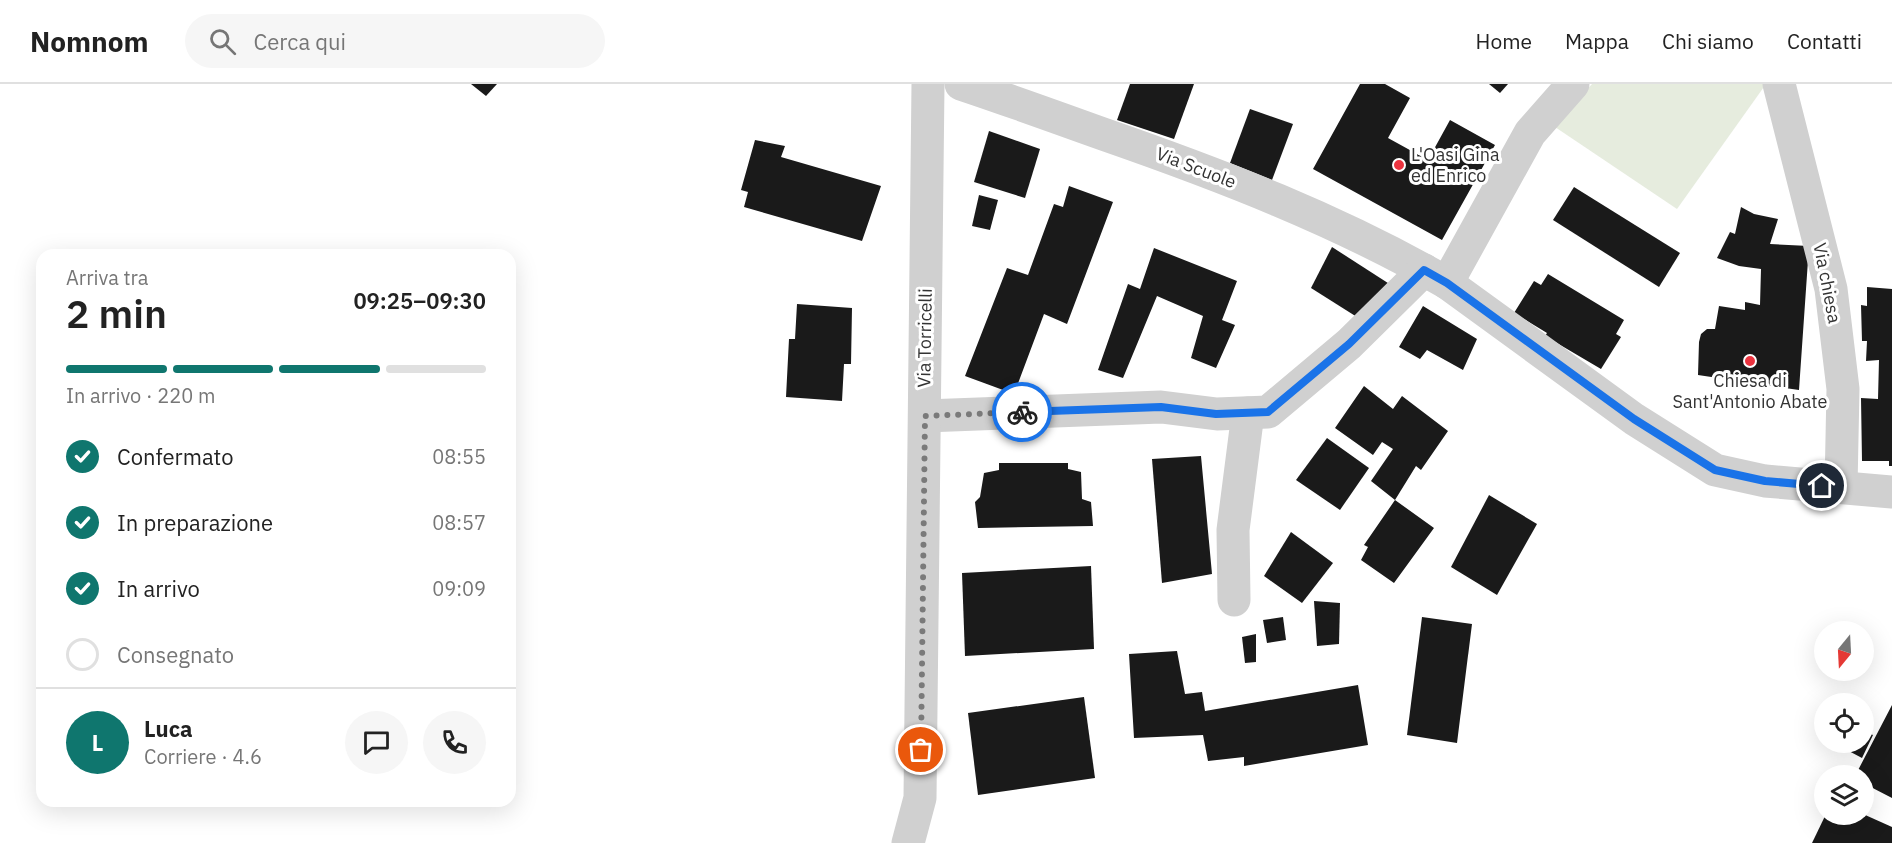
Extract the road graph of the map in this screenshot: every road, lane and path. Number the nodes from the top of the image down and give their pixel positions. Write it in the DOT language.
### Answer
graph roads {
  1 [pos="928,84"];
  2 [pos="1573,84"];
  3 [pos="1779,84"];
  4 [pos="965,85"];
  5 [pos="1435,277"];
  6 [pos="1248,413"];
  7 [pos="925,416"];
  8 [pos="1841,487"];
  9 [pos="1892,492"];
  10 [pos="1234,600"];
  11 [pos="908,843"];
  1 -- 7 [label="street, Via Torricelli"];
  2 -- 5 [label="street"];
  3 -- 8 [label="street, Via chiesa"];
  4 -- 5 [label="street, Via Scuole"];
  5 -- 6 [label="street"];
  5 -- 8 [label="street, Via Scuole"];
  6 -- 7 [label="street"];
  6 -- 10 [label="street"];
  7 -- 11 [label="street, Via Torricelli"];
  8 -- 9 [label="street, Via Scuole"];
}
